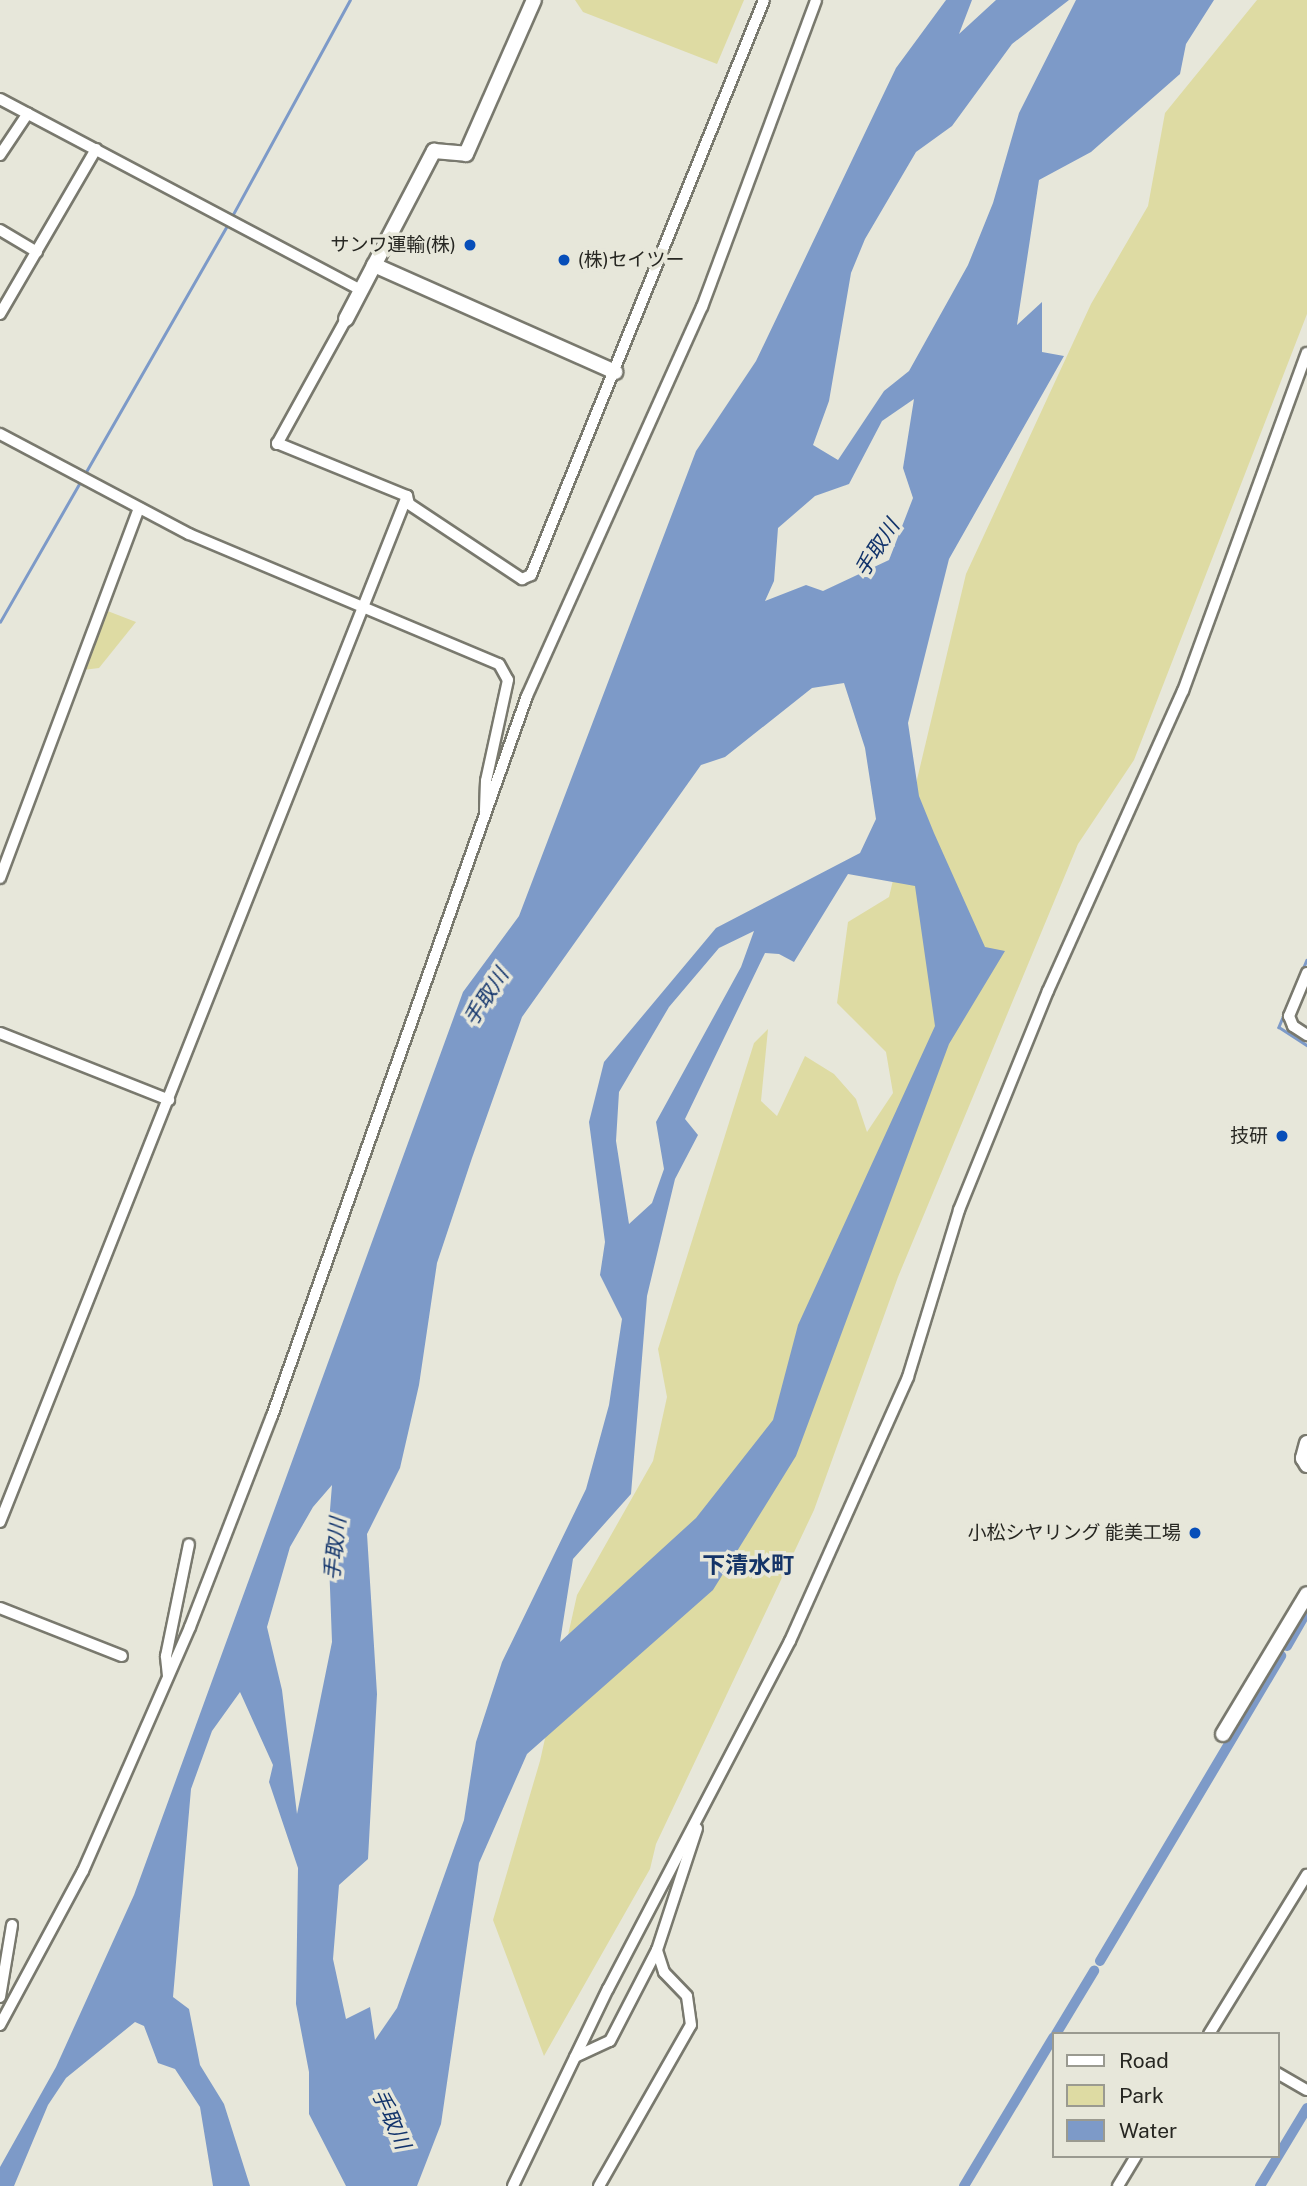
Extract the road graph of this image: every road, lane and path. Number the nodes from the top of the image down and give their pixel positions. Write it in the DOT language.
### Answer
graph roads {
  1 [pos="534,0"];
  2 [pos="764,0"];
  3 [pos="816,0"];
  4 [pos="0,99"];
  5 [pos="28,113"];
  6 [pos="96,149"];
  7 [pos="0,155"];
  8 [pos="0,230"];
  9 [pos="37,252"];
  10 [pos="374,265"];
  11 [pos="361,290"];
  12 [pos="0,314"];
  13 [pos="346,319"];
  14 [pos="1307,353"];
  15 [pos="615,372"];
  16 [pos="0,434"];
  17 [pos="407,496"];
  18 [pos="139,508"];
  19 [pos="363,606"];
  20 [pos="485,814"];
  21 [pos="0,878"];
  22 [pos="1307,973"];
  23 [pos="0,1033"];
  24 [pos="1307,1035"];
  25 [pos="169,1100"];
  26 [pos="1307,1443"];
  27 [pos="1307,1465"];
  28 [pos="0,1522"];
  29 [pos="189,1544"];
  30 [pos="1307,1594"];
  31 [pos="0,1608"];
  32 [pos="122,1656"];
  33 [pos="168,1676"];
  34 [pos="1223,1734"];
  35 [pos="701,1811"];
  36 [pos="1307,1875"];
  37 [pos="12,1925"];
  38 [pos="657,1950"];
  39 [pos="0,1997"];
  40 [pos="0,2025"];
  41 [pos="1210,2032"];
  42 [pos="575,2057"];
  43 [pos="1279,2074"];
  44 [pos="1307,2090"];
  45 [pos="1135,2158"];
  46 [pos="513,2186"];
  47 [pos="599,2186"];
  48 [pos="1118,2186"];
  1 -- 10 [label="street"];
  2 -- 15 [label="street"];
  3 -- 20 [label="street"];
  4 -- 5 [label="street"];
  5 -- 6 [label="street"];
  5 -- 7 [label="street"];
  6 -- 9 [label="street"];
  6 -- 11 [label="street"];
  8 -- 9 [label="street"];
  9 -- 12 [label="street"];
  10 -- 11 [label="street"];
  10 -- 15 [label="street"];
  11 -- 13 [label="street"];
  13 -- 17 [label="street"];
  14 -- 35 [label="street"];
  15 -- 17 [label="street"];
  16 -- 18 [label="street"];
  17 -- 19 [label="street"];
  18 -- 19 [label="street"];
  18 -- 21 [label="street"];
  19 -- 20 [label="street"];
  19 -- 25 [label="street"];
  20 -- 33 [label="street"];
  22 -- 24 [label="street"];
  23 -- 25 [label="street"];
  25 -- 28 [label="street"];
  26 -- 27 [label="street"];
  29 -- 33 [label="street"];
  30 -- 34 [label="street"];
  31 -- 32 [label="street"];
  33 -- 40 [label="street"];
  35 -- 38 [label="street"];
  35 -- 42 [label="street"];
  36 -- 41 [label="street"];
  37 -- 39 [label="street"];
  38 -- 42 [label="street"];
  38 -- 47 [label="street"];
  42 -- 46 [label="street"];
  43 -- 44 [label="street"];
  45 -- 48 [label="street"];
}
